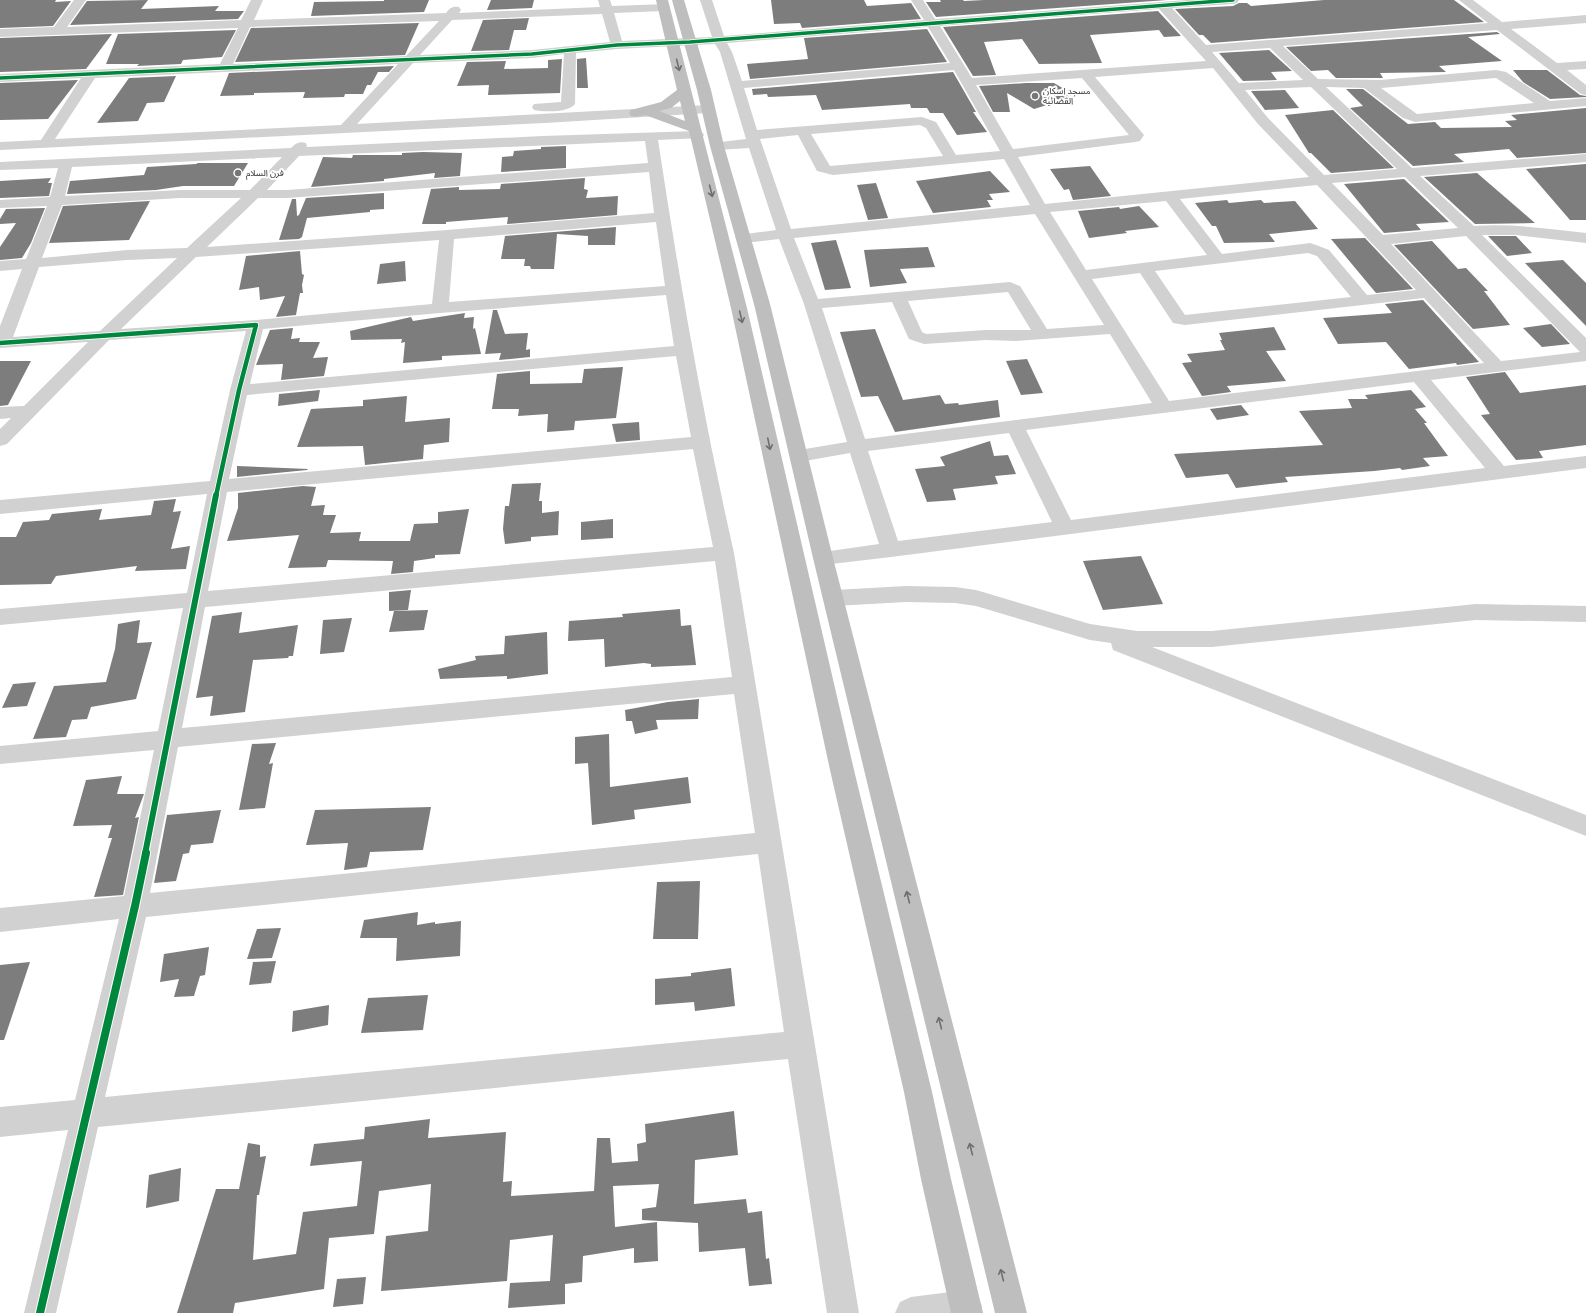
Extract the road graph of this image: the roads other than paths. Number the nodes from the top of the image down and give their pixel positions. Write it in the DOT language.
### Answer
graph roads {
  1 [pos="80,0"];
  2 [pos="257,0"];
  3 [pos="463,0"];
  4 [pos="706,0"];
  5 [pos="917,0"];
  6 [pos="1233,0"];
  7 [pos="1465,0"];
  8 [pos="668,2"];
  9 [pos="605,5"];
  10 [pos="1163,6"];
  11 [pos="450,16"];
  12 [pos="1586,19"];
  13 [pos="1569,21"];
  14 [pos="932,22"];
  15 [pos="246,23"];
  16 [pos="1498,25"];
  17 [pos="58,30"];
  18 [pos="0,33"];
  19 [pos="1586,33"];
  20 [pos="719,40"];
  21 [pos="681,43"];
  22 [pos="1272,43"];
  23 [pos="616,45"];
  24 [pos="1203,49"];
  25 [pos="570,50"];
  26 [pos="409,60"];
  27 [pos="1216,64"];
  28 [pos="1586,65"];
  29 [pos="958,66"];
  30 [pos="225,68"];
  31 [pos="1556,68"];
  32 [pos="91,73"];
  33 [pos="1085,73"];
  34 [pos="0,78"];
  35 [pos="968,82"];
  36 [pos="1315,83"];
  37 [pos="1367,84"];
  38 [pos="737,85"];
  39 [pos="1235,87"];
  40 [pos="1586,91"];
  41 [pos="1586,102"];
  42 [pos="1546,105"];
  43 [pos="651,113"];
  44 [pos="636,114"];
  45 [pos="695,115"];
  46 [pos="545,119"];
  47 [pos="494,121"];
  48 [pos="345,129"];
  49 [pos="316,130"];
  50 [pos="803,132"];
  51 [pos="652,137"];
  52 [pos="753,139"];
  53 [pos="543,140"];
  54 [pos="45,144"];
  55 [pos="0,146"];
  56 [pos="717,146"];
  57 [pos="295,152"];
  58 [pos="1008,154"];
  59 [pos="1586,158"];
  60 [pos="952,159"];
  61 [pos="66,163"];
  62 [pos="0,166"];
  63 [pos="655,167"];
  64 [pos="1408,172"];
  65 [pos="1319,180"];
  66 [pos="254,194"];
  67 [pos="1170,196"];
  68 [pos="56,200"];
  69 [pos="0,204"];
  70 [pos="1040,209"];
  71 [pos="662,217"];
  72 [pos="1470,231"];
  73 [pos="785,234"];
  74 [pos="447,235"];
  75 [pos="744,238"];
  76 [pos="1586,238"];
  77 [pos="1379,240"];
  78 [pos="190,253"];
  79 [pos="1218,259"];
  80 [pos="32,263"];
  81 [pos="0,266"];
  82 [pos="1145,268"];
  83 [pos="1082,275"];
  84 [pos="674,290"];
  85 [pos="1428,293"];
  86 [pos="898,297"];
  87 [pos="1363,300"];
  88 [pos="812,304"];
  89 [pos="440,308"];
  90 [pos="256,325"];
  91 [pos="1115,329"];
  92 [pos="1042,334"];
  93 [pos="104,336"];
  94 [pos="1,343"];
  95 [pos="1586,348"];
  96 [pos="684,350"];
  97 [pos="1586,356"];
  98 [pos="1496,366"];
  99 [pos="1418,376"];
  100 [pos="239,390"];
  101 [pos="1164,406"];
  102 [pos="29,411"];
  103 [pos="0,413"];
  104 [pos="1015,426"];
  105 [pos="0,440"];
  106 [pos="701,442"];
  107 [pos="857,446"];
  108 [pos="799,456"];
  109 [pos="1586,462"];
  110 [pos="1499,472"];
  111 [pos="218,487"];
  112 [pos="0,507"];
  113 [pos="1065,528"];
  114 [pos="891,550"];
  115 [pos="724,553"];
  116 [pos="823,558"];
  117 [pos="834,598"];
  118 [pos="194,599"];
  119 [pos="1586,614"];
  120 [pos="0,617"];
  121 [pos="1090,632"];
  122 [pos="744,684"];
  123 [pos="167,740"];
  124 [pos="0,755"];
  125 [pos="1586,826"];
  126 [pos="768,842"];
  127 [pos="135,906"];
  128 [pos="0,920"];
  129 [pos="800,1044"];
  130 [pos="86,1114"];
  131 [pos="0,1122"];
  132 [pos="966,1310"];
  133 [pos="40,1313"];
  134 [pos="843,1313"];
  135 [pos="911,1313"];
  136 [pos="1011,1313"];
  1 -- 17 [label="street"];
  2 -- 15 [label="street"];
  3 -- 11 [label="street"];
  4 -- 20 [label="street"];
  5 -- 14 [label="street"];
  6 -- 10 [label="street"];
  7 -- 16 [label="street"];
  8 -- 9 [label="street"];
  8 -- 21 [label="highway"];
  9 -- 11 [label="street"];
  9 -- 23 [label="street"];
  10 -- 14 [label="street"];
  10 -- 24 [label="street"];
  11 -- 15 [label="street"];
  11 -- 26 [label="street"];
  12 -- 13 [label="street"];
  13 -- 16 [label="street"];
  13 -- 19 [label="street"];
  14 -- 20 [label="street"];
  14 -- 29 [label="street"];
  15 -- 17 [label="street"];
  15 -- 30 [label="street"];
  16 -- 22 [label="street"];
  16 -- 31 [label="street"];
  17 -- 18 [label="street"];
  20 -- 21 [label="street"];
  20 -- 38 [label="street"];
  21 -- 23 [label="street"];
  21 -- 45 [label="highway, one-way"];
  21 -- 45 [label="highway"];
  22 -- 24 [label="street"];
  22 -- 36 [label="street"];
  23 -- 25 [label="street"];
  24 -- 27 [label="street"];
  25 -- 26 [label="street"];
  25 -- 47 [label="street"];
  26 -- 30 [label="street"];
  26 -- 48 [label="street"];
  27 -- 33 [label="street"];
  27 -- 39 [label="street"];
  28 -- 31 [label="street"];
  29 -- 35 [label="street"];
  29 -- 38 [label="street"];
  30 -- 32 [label="street"];
  31 -- 40 [label="street"];
  32 -- 34 [label="street"];
  32 -- 54 [label="street"];
  33 -- 35 [label="street"];
  33 -- 58 [label="street"];
  35 -- 58 [label="street"];
  36 -- 37 [label="street"];
  36 -- 39 [label="street"];
  36 -- 64 [label="street"];
  37 -- 42 [label="street"];
  37 -- 42 [label="street"];
  38 -- 52 [label="street"];
  39 -- 65 [label="street"];
  41 -- 42 [label="street"];
  43 -- 44 [label="street"];
  43 -- 45 [label="street"];
  43 -- 45 [label="highway"];
  44 -- 45 [label="highway"];
  44 -- 46 [label="street"];
  45 -- 51 [label="street"];
  45 -- 56 [label="highway"];
  45 -- 132 [label="highway, one-way"];
  46 -- 47 [label="street"];
  46 -- 53 [label="street"];
  47 -- 48 [label="street"];
  48 -- 49 [label="street"];
  49 -- 54 [label="street"];
  49 -- 57 [label="street"];
  50 -- 52 [label="street"];
  50 -- 60 [label="street"];
  50 -- 60 [label="street"];
  51 -- 53 [label="street"];
  51 -- 63 [label="street"];
  52 -- 56 [label="street"];
  52 -- 73 [label="street"];
  53 -- 57 [label="street"];
  54 -- 55 [label="street"];
  56 -- 75 [label="highway"];
  57 -- 61 [label="street"];
  57 -- 66 [label="street"];
  58 -- 60 [label="street"];
  58 -- 70 [label="street"];
  59 -- 64 [label="street"];
  61 -- 62 [label="street"];
  61 -- 68 [label="street"];
  63 -- 66 [label="street"];
  63 -- 71 [label="street"];
  64 -- 65 [label="street"];
  64 -- 72 [label="street"];
  65 -- 67 [label="street"];
  65 -- 77 [label="street"];
  66 -- 68 [label="street"];
  66 -- 78 [label="street"];
  67 -- 70 [label="street"];
  67 -- 79 [label="street"];
  68 -- 69 [label="street"];
  68 -- 80 [label="street"];
  70 -- 73 [label="street"];
  70 -- 83 [label="street"];
  71 -- 74 [label="street"];
  71 -- 84 [label="street"];
  72 -- 76 [label="street"];
  72 -- 77 [label="street"];
  72 -- 95 [label="street"];
  73 -- 75 [label="street"];
  73 -- 88 [label="street"];
  74 -- 78 [label="street"];
  74 -- 89 [label="street"];
  75 -- 108 [label="highway"];
  77 -- 85 [label="street"];
  78 -- 80 [label="street"];
  78 -- 93 [label="street"];
  79 -- 82 [label="street"];
  79 -- 87 [label="street"];
  80 -- 81 [label="street"];
  80 -- 94 [label="street"];
  82 -- 83 [label="street"];
  82 -- 87 [label="street"];
  83 -- 91 [label="street"];
  84 -- 89 [label="street"];
  84 -- 96 [label="street"];
  85 -- 87 [label="street"];
  85 -- 98 [label="street"];
  86 -- 88 [label="street"];
  86 -- 92 [label="street"];
  86 -- 92 [label="street"];
  88 -- 107 [label="street"];
  89 -- 90 [label="street"];
  90 -- 93 [label="street"];
  90 -- 100 [label="street"];
  91 -- 92 [label="street"];
  91 -- 101 [label="street"];
  93 -- 94 [label="street"];
  93 -- 102 [label="street"];
  96 -- 100 [label="street"];
  96 -- 106 [label="street"];
  97 -- 98 [label="street"];
  98 -- 99 [label="street"];
  99 -- 101 [label="street"];
  99 -- 110 [label="street"];
  100 -- 111 [label="street"];
  101 -- 104 [label="street"];
  102 -- 103 [label="street"];
  102 -- 105 [label="street"];
  104 -- 107 [label="street"];
  104 -- 113 [label="street"];
  106 -- 111 [label="street"];
  106 -- 115 [label="street"];
  107 -- 108 [label="street"];
  107 -- 114 [label="street"];
  108 -- 116 [label="highway"];
  109 -- 110 [label="street"];
  110 -- 113 [label="street"];
  111 -- 112 [label="street"];
  111 -- 118 [label="street"];
  113 -- 114 [label="street"];
  114 -- 116 [label="street"];
  115 -- 118 [label="street"];
  115 -- 122 [label="street"];
  116 -- 117 [label="highway"];
  117 -- 121 [label="street"];
  136 -- 117 [label="highway, one-way"];
  118 -- 120 [label="street"];
  118 -- 123 [label="street"];
  119 -- 121 [label="street"];
  121 -- 125 [label="street"];
  122 -- 123 [label="street"];
  122 -- 126 [label="street"];
  123 -- 124 [label="street"];
  123 -- 127 [label="street"];
  126 -- 127 [label="street"];
  126 -- 129 [label="street"];
  127 -- 128 [label="street"];
  127 -- 130 [label="street"];
  129 -- 130 [label="street"];
  129 -- 134 [label="street"];
  130 -- 131 [label="street"];
  130 -- 133 [label="street"];
  132 -- 135 [label="street"];
}
